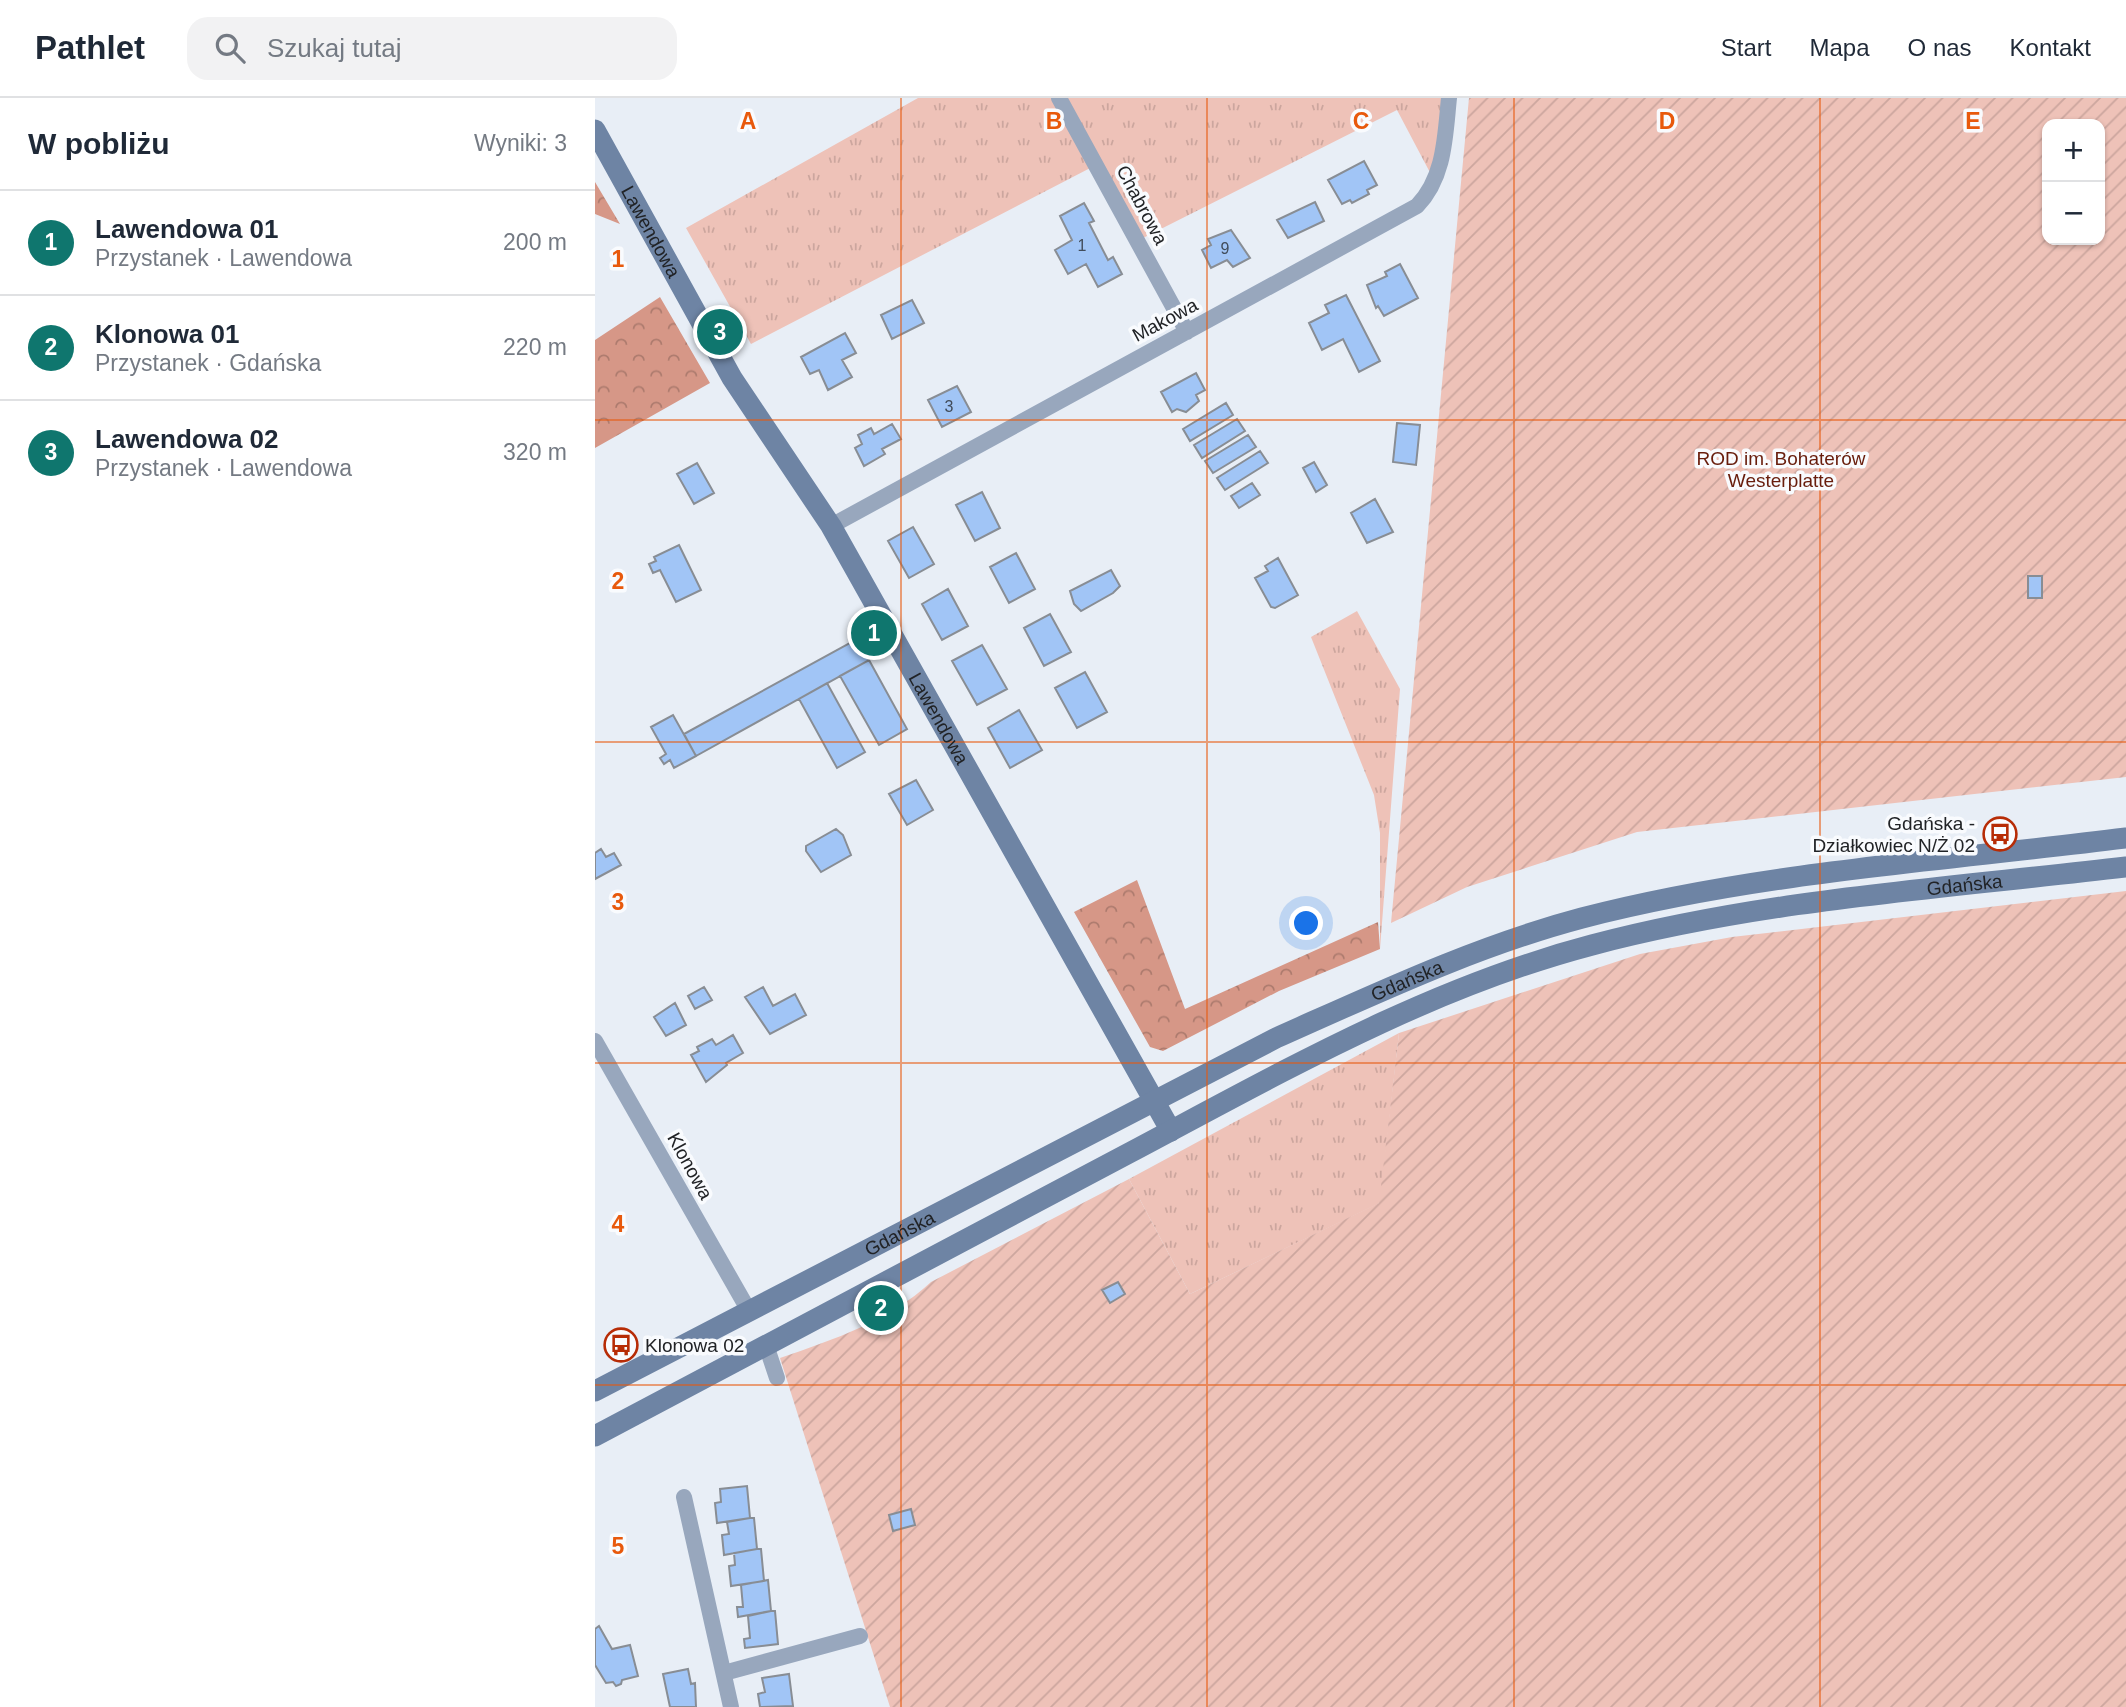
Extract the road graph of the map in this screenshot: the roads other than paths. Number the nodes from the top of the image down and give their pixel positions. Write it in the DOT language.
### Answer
graph roads {
  1 [pos="1059,98"];
  2 [pos="1449,98"];
  3 [pos="595,130"];
  4 [pos="1187,332"];
  5 [pos="831,526"];
  6 [pos="2126,838"];
  7 [pos="2126,867"];
  8 [pos="595,1041"];
  9 [pos="1155,1100"];
  10 [pos="1171,1131"];
  11 [pos="749,1311"];
  12 [pos="766,1345"];
  13 [pos="777,1378"];
  14 [pos="595,1391"];
  15 [pos="595,1436"];
  16 [pos="684,1497"];
  17 [pos="860,1636"];
  18 [pos="724,1673"];
  19 [pos="731,1707"];
  1 -- 4 [label="street, Chabrowa"];
  2 -- 4 [label="street, Makowa"];
  3 -- 5 [label="main road, Lawendowa"];
  4 -- 5 [label="street, Makowa"];
  5 -- 9 [label="main road, Lawendowa"];
  6 -- 9 [label="main road, Gdańska"];
  7 -- 10 [label="main road, Gdańska"];
  8 -- 11 [label="street, Klonowa"];
  9 -- 10 [label="main road, Lawendowa"];
  9 -- 11 [label="main road, Gdańska"];
  10 -- 12 [label="main road, Gdańska"];
  11 -- 12 [label="main road"];
  11 -- 14 [label="main road, Gdańska"];
  12 -- 13 [label="street"];
  12 -- 15 [label="main road, Gdańska"];
  16 -- 18 [label="street"];
  17 -- 18 [label="street"];
  18 -- 19 [label="street"];
}
